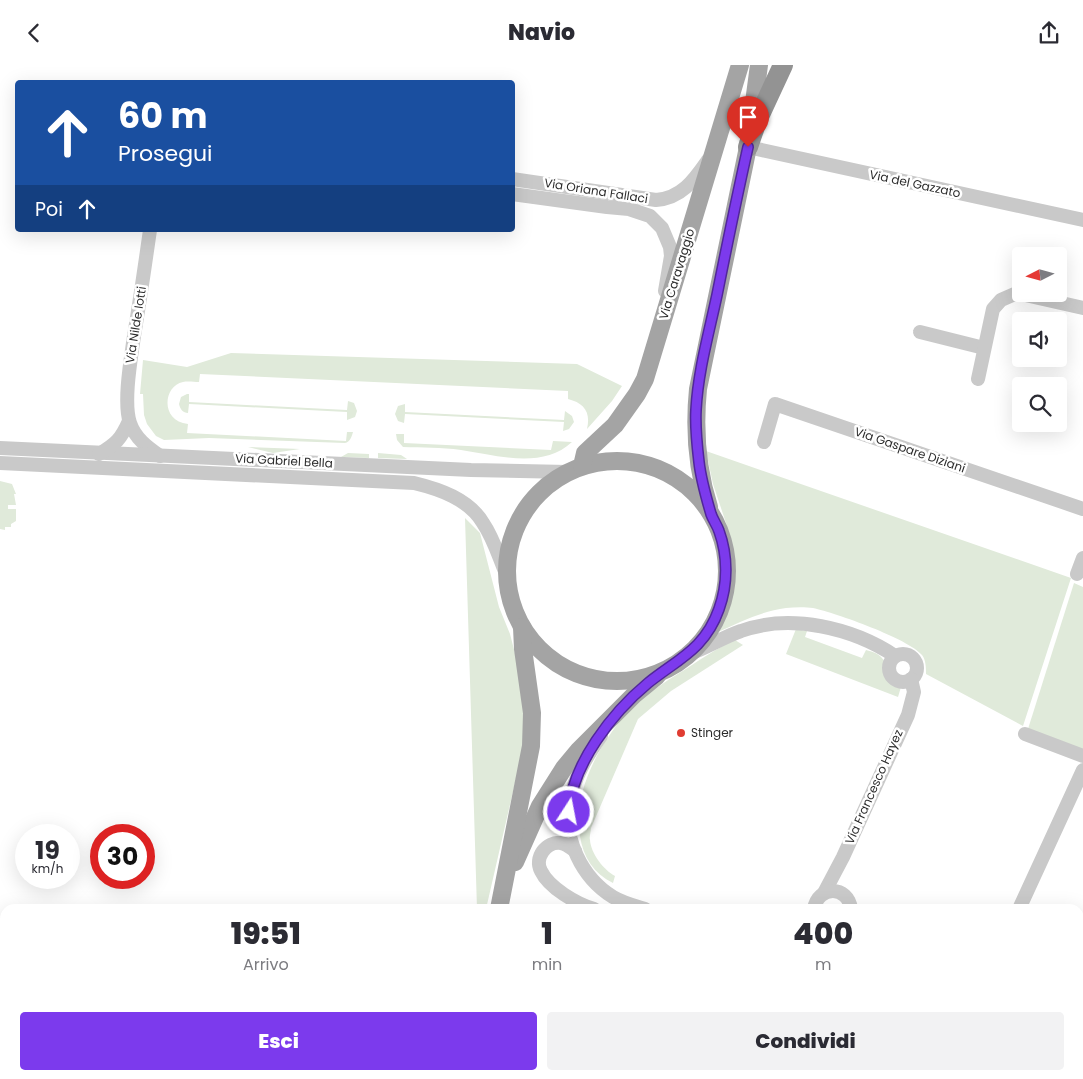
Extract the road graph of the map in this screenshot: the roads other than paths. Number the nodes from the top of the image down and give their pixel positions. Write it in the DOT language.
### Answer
graph roads {
  1 [pos="740,65"];
  2 [pos="759,65"];
  3 [pos="783,65"];
  4 [pos="716,147"];
  5 [pos="748,147"];
  6 [pos="515,179"];
  7 [pos="515,194"];
  8 [pos="1083,220"];
  9 [pos="150,232"];
  10 [pos="1083,308"];
  11 [pos="920,332"];
  12 [pos="656,344"];
  13 [pos="984,349"];
  14 [pos="978,379"];
  15 [pos="129,421"];
  16 [pos="764,442"];
  17 [pos="0,448"];
  18 [pos="99,453"];
  19 [pos="160,456"];
  20 [pos="0,463"];
  21 [pos="575,469"];
  22 [pos="1083,509"];
  23 [pos="712,517"];
  24 [pos="1083,558"];
  25 [pos="1077,574"];
  26 [pos="507,576"];
  27 [pos="522,627"];
  28 [pos="688,654"];
  29 [pos="895,656"];
  30 [pos="667,668"];
  31 [pos="911,679"];
  32 [pos="615,714"];
  33 [pos="1025,734"];
  34 [pos="1083,757"];
  35 [pos="1083,770"];
  36 [pos="575,851"];
  37 [pos="824,893"];
  38 [pos="501,902"];
  39 [pos="582,904"];
  40 [pos="630,904"];
  41 [pos="815,904"];
  42 [pos="851,904"];
  43 [pos="1021,904"];
  1 -- 4 [label="main road, Via Caravaggio"];
  2 -- 5 [label="main road"];
  3 -- 5 [label="highway"];
  4 -- 6 [label="street, Via Oriana Fallaci"];
  4 -- 12 [label="main road, Via Caravaggio"];
  5 -- 8 [label="street, Via del Gazzato"];
  5 -- 23 [label="main road"];
  7 -- 12 [label="street, Via Oriana Fallaci"];
  9 -- 15 [label="street, Via Nilde Iotti"];
  10 -- 13 [label="street"];
  11 -- 13 [label="street"];
  12 -- 21 [label="main road, Via Caravaggio"];
  13 -- 14 [label="street"];
  15 -- 18 [label="street"];
  15 -- 19 [label="street"];
  16 -- 22 [label="street, Via Gaspare Diziani"];
  17 -- 18 [label="street, Via Gabriel Bella"];
  18 -- 19 [label="street, Via Gabriel Bella"];
  19 -- 21 [label="street, Via Gabriel Bella"];
  20 -- 26 [label="street, Via Gabriel Bella"];
  21 -- 23 [label="main road"];
  21 -- 26 [label="main road"];
  23 -- 28 [label="main road"];
  24 -- 25 [label="street"];
  26 -- 27 [label="main road"];
  27 -- 30 [label="main road"];
  27 -- 38 [label="main road"];
  28 -- 29 [label="street"];
  28 -- 30 [label="main road"];
  29 -- 31 [label="street"];
  29 -- 31 [label="street"];
  30 -- 32 [label="main road"];
  31 -- 37 [label="street, Via Francesco Hayez"];
  32 -- 36 [label="street"];
  32 -- 38 [label="main road"];
  33 -- 34 [label="street"];
  35 -- 43 [label="street"];
  36 -- 39 [label="street"];
  36 -- 40 [label="street"];
  37 -- 41 [label="street"];
  37 -- 42 [label="street"];
}
